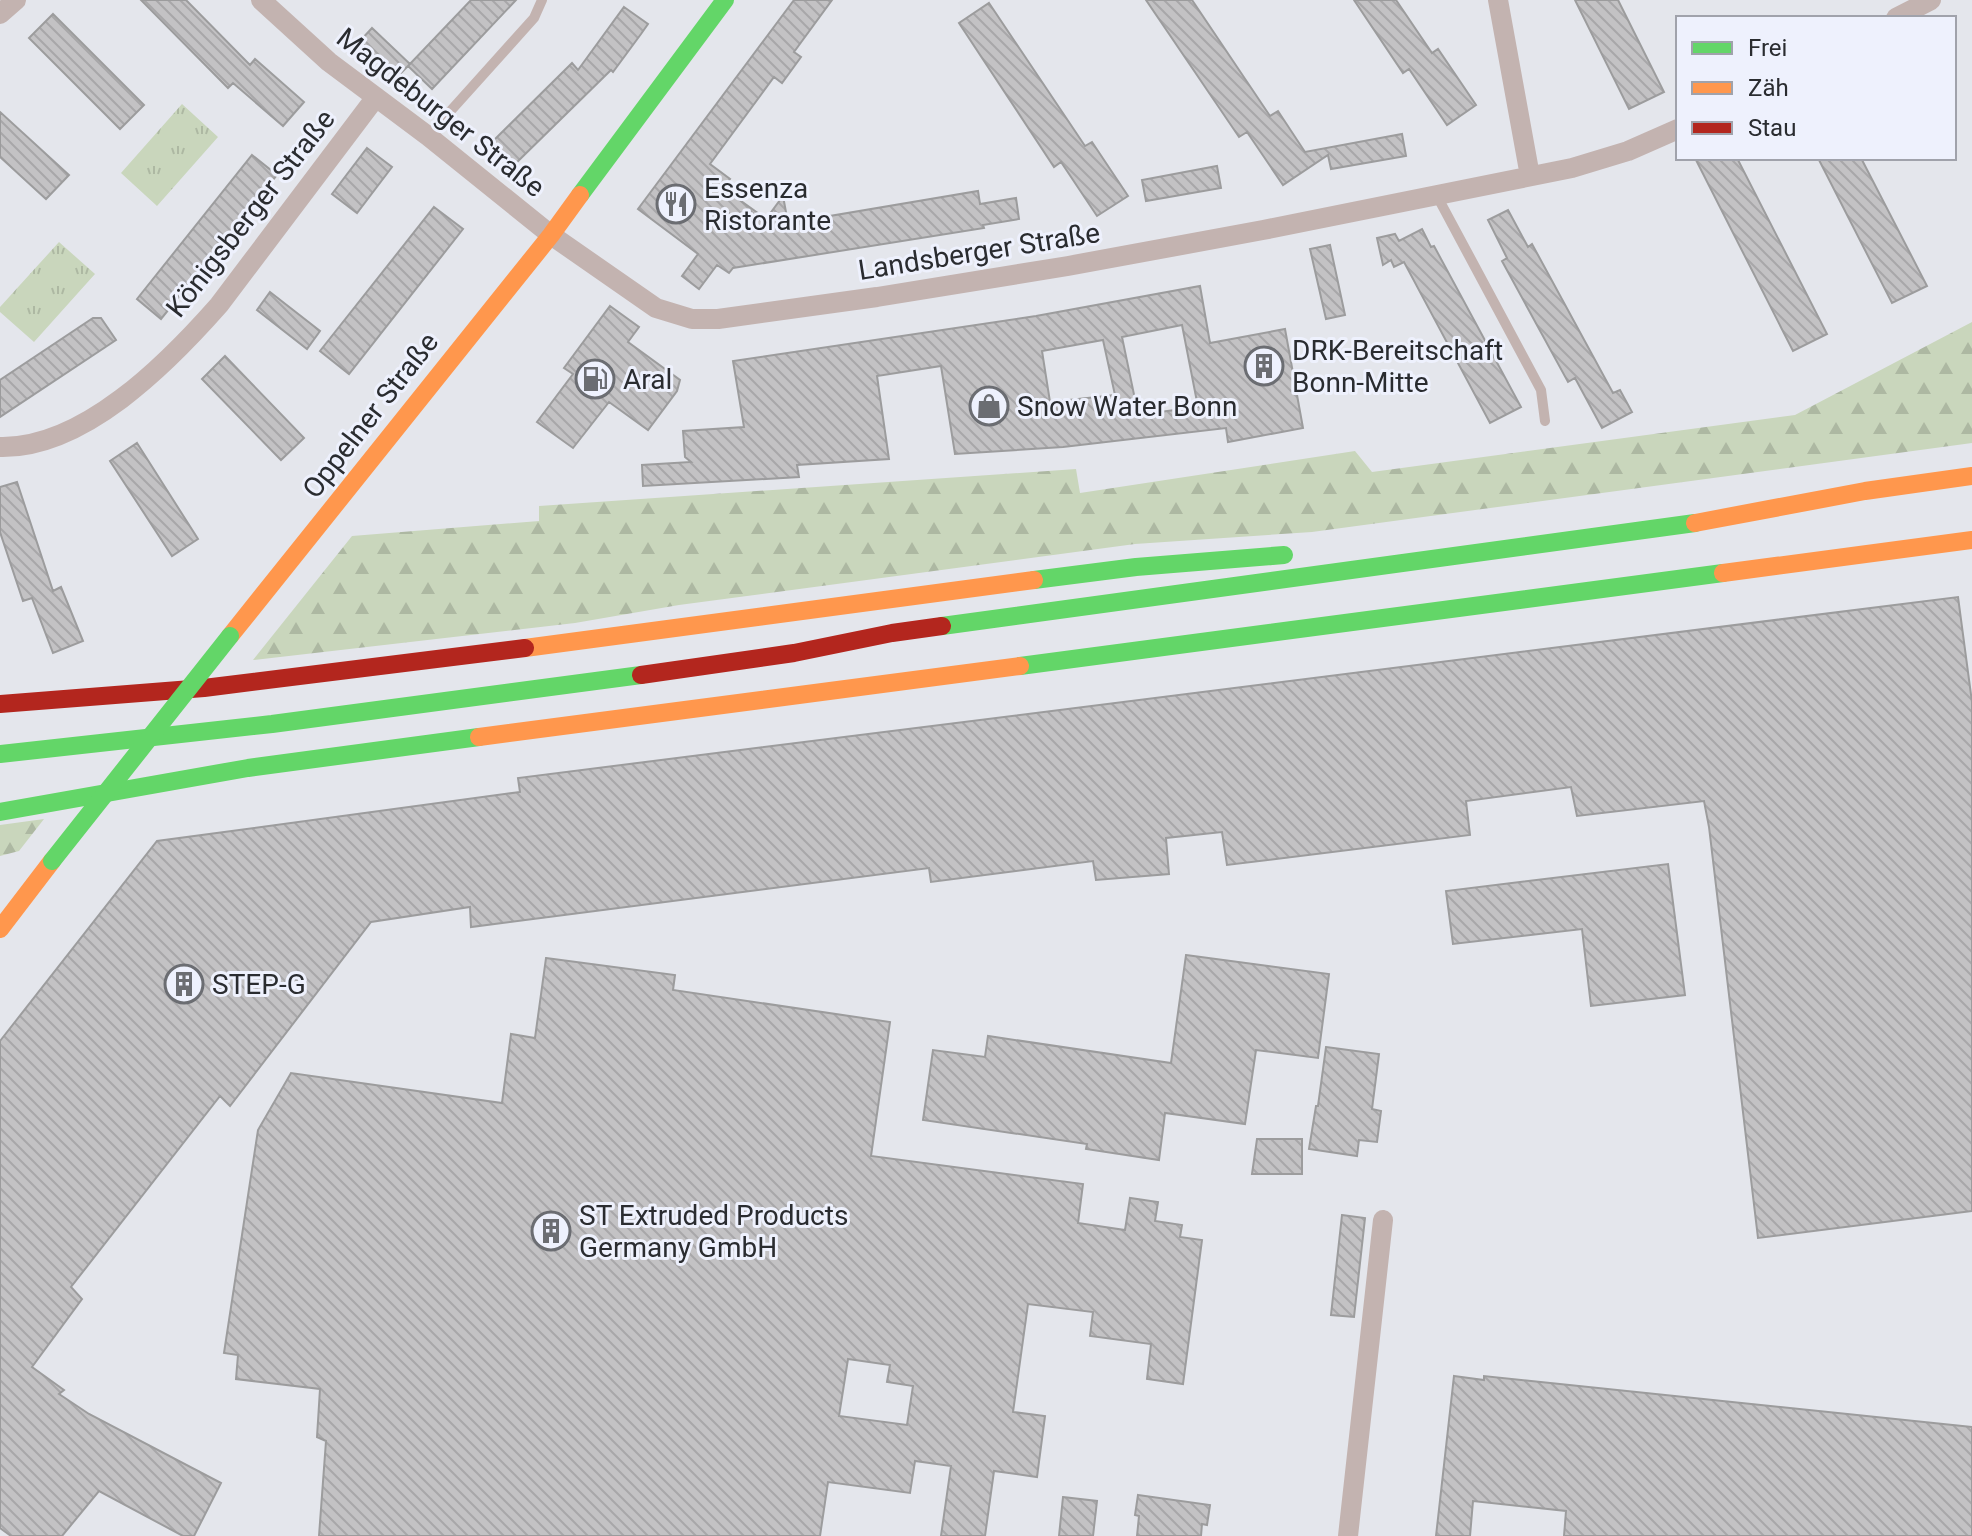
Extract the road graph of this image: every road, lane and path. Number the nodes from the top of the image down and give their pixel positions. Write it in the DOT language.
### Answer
graph roads {
  1 [pos="16,0"];
  2 [pos="261,0"];
  3 [pos="542,0"];
  4 [pos="725,0"];
  5 [pos="1498,0"];
  6 [pos="1931,0"];
  7 [pos="0,14"];
  8 [pos="1900,16"];
  9 [pos="376,97"];
  10 [pos="1676,130"];
  11 [pos="428,136"];
  12 [pos="1530,176"];
  13 [pos="1437,196"];
  14 [pos="551,235"];
  15 [pos="1545,421"];
  16 [pos="0,447"];
  17 [pos="1972,476"];
  18 [pos="1792,487"];
  19 [pos="1865,491"];
  20 [pos="1972,540"];
  21 [pos="1302,553"];
  22 [pos="892,633"];
  23 [pos="544,670"];
  24 [pos="426,678"];
  25 [pos="0,704"];
  26 [pos="0,717"];
  27 [pos="0,754"];
  28 [pos="248,768"];
  29 [pos="62,782"];
  30 [pos="0,812"];
  31 [pos="0,929"];
  32 [pos="1383,1220"];
  33 [pos="1348,1536"];
  1 -- 7 [label="street"];
  2 -- 9 [label="street, Magdeburger Straße"];
  3 -- 11 [label="lane"];
  4 -- 14 [label="main road, Oppelner Straße"];
  5 -- 12 [label="street"];
  6 -- 8 [label="street"];
  9 -- 11 [label="street, Magdeburger Straße"];
  9 -- 16 [label="street, Königsberger Straße"];
  10 -- 12 [label="street, Landsberger Straße"];
  11 -- 14 [label="street, Magdeburger Straße"];
  12 -- 13 [label="street, Landsberger Straße"];
  13 -- 14 [label="street, Landsberger Straße"];
  13 -- 15 [label="lane"];
  14 -- 31 [label="main road, Oppelner Straße, bridge"];
  17 -- 19 [label="main road"];
  18 -- 19 [label="main road"];
  19 -- 22 [label="main road"];
  20 -- 28 [label="main road"];
  21 -- 25 [label="main road"];
  22 -- 23 [label="main road"];
  22 -- 27 [label="main road"];
  24 -- 26 [label="main road"];
  28 -- 29 [label="main road"];
  28 -- 30 [label="main road"];
  32 -- 33 [label="street"];
}
